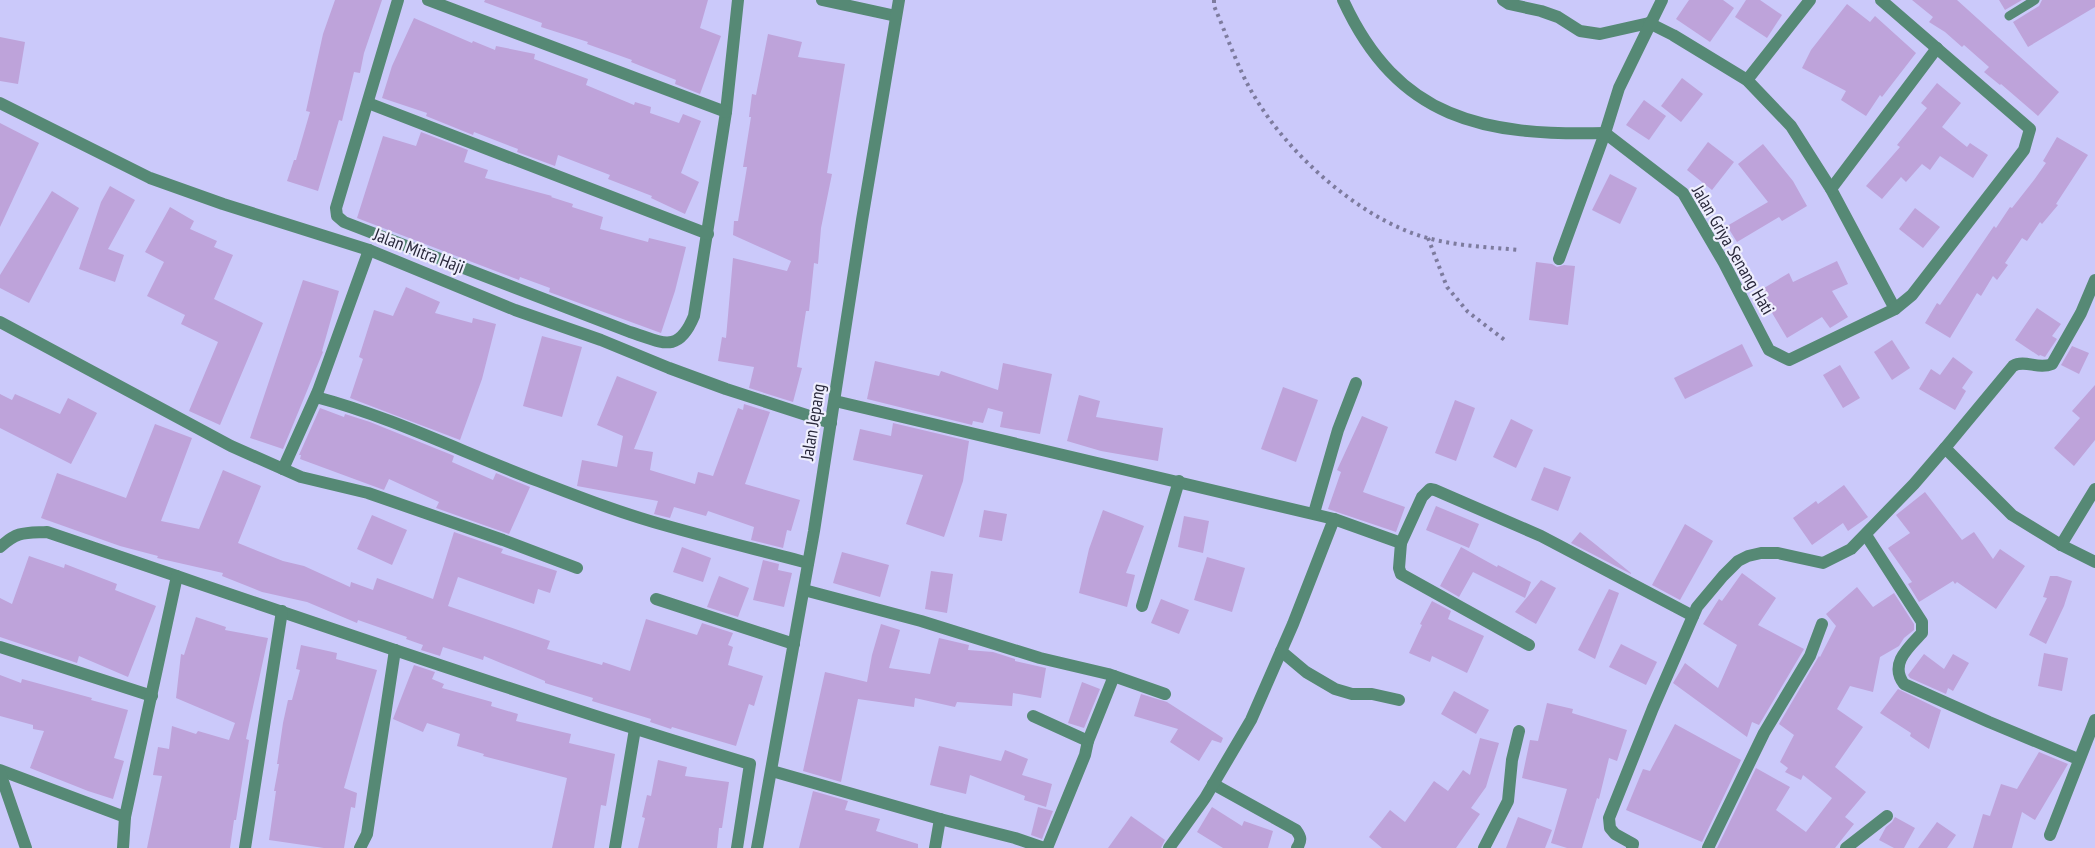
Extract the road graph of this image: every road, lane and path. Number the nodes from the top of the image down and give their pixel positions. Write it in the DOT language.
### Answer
graph roads {
  1 [pos="398,0"];
  2 [pos="428,0"];
  3 [pos="738,0"];
  4 [pos="822,0"];
  5 [pos="899,0"];
  6 [pos="1214,0"];
  7 [pos="1343,0"];
  8 [pos="1503,0"];
  9 [pos="1662,0"];
  10 [pos="1810,0"];
  11 [pos="1881,0"];
  12 [pos="2035,0"];
  13 [pos="896,16"];
  14 [pos="2009,16"];
  15 [pos="1649,23"];
  16 [pos="1937,48"];
  17 [pos="1747,80"];
  18 [pos="0,103"];
  19 [pos="368,104"];
  20 [pos="726,112"];
  21 [pos="1605,133"];
  22 [pos="1831,189"];
  23 [pos="708,234"];
  24 [pos="1428,238"];
  25 [pos="369,250"];
  26 [pos="1519,250"];
  27 [pos="1558,260"];
  28 [pos="2095,280"];
  29 [pos="1894,309"];
  30 [pos="0,322"];
  31 [pos="1506,341"];
  32 [pos="1356,383"];
  33 [pos="316,398"];
  34 [pos="835,401"];
  35 [pos="831,423"];
  36 [pos="1945,448"];
  37 [pos="283,469"];
  38 [pos="1179,481"];
  39 [pos="2095,489"];
  40 [pos="1314,513"];
  41 [pos="1334,519"];
  42 [pos="1866,535"];
  43 [pos="1401,543"];
  44 [pos="2061,545"];
  45 [pos="0,547"];
  46 [pos="2095,562"];
  47 [pos="808,563"];
  48 [pos="577,568"];
  49 [pos="177,576"];
  50 [pos="804,590"];
  51 [pos="656,599"];
  52 [pos="1142,606"];
  53 [pos="282,611"];
  54 [pos="1693,616"];
  55 [pos="1822,624"];
  56 [pos="794,644"];
  57 [pos="1529,645"];
  58 [pos="0,647"];
  59 [pos="395,650"];
  60 [pos="1281,651"];
  61 [pos="1114,676"];
  62 [pos="1165,694"];
  63 [pos="152,696"];
  64 [pos="1400,700"];
  65 [pos="1034,716"];
  66 [pos="2095,720"];
  67 [pos="635,729"];
  68 [pos="1519,732"];
  69 [pos="1088,741"];
  70 [pos="2078,759"];
  71 [pos="0,771"];
  72 [pos="772,771"];
  73 [pos="1213,784"];
  74 [pos="1887,816"];
  75 [pos="125,817"];
  76 [pos="940,819"];
  77 [pos="2050,835"];
  78 [pos="1635,847"];
  79 [pos="26,848"];
  80 [pos="123,848"];
  81 [pos="245,848"];
  82 [pos="360,848"];
  83 [pos="615,848"];
  84 [pos="737,848"];
  85 [pos="758,848"];
  86 [pos="935,848"];
  87 [pos="1046,848"];
  88 [pos="1168,848"];
  89 [pos="1298,848"];
  90 [pos="1484,848"];
  91 [pos="1708,848"];
  92 [pos="1846,848"];
  1 -- 19 [label="street"];
  2 -- 20 [label="street"];
  3 -- 20 [label="street"];
  4 -- 13 [label="street"];
  5 -- 13 [label="street, Jalan Jepang"];
  6 -- 24 [label="path"];
  7 -- 21 [label="street"];
  8 -- 15 [label="street"];
  9 -- 15 [label="street"];
  10 -- 17 [label="street"];
  11 -- 16 [label="street, Jalan Griya Senang Hati"];
  12 -- 14 [label="lane"];
  13 -- 34 [label="street, Jalan Jepang"];
  15 -- 17 [label="street"];
  15 -- 21 [label="street"];
  16 -- 22 [label="street"];
  16 -- 29 [label="street, Jalan Griya Senang Hati"];
  17 -- 22 [label="street"];
  18 -- 25 [label="street, Jalan Mitra Haji"];
  19 -- 23 [label="street"];
  19 -- 23 [label="street"];
  20 -- 23 [label="street"];
  21 -- 27 [label="street"];
  21 -- 29 [label="street, Jalan Griya Senang Hati"];
  22 -- 29 [label="street"];
  24 -- 26 [label="path"];
  24 -- 31 [label="path"];
  25 -- 33 [label="street"];
  25 -- 35 [label="street, Jalan Mitra Haji"];
  28 -- 36 [label="street"];
  30 -- 37 [label="street"];
  32 -- 40 [label="street"];
  33 -- 37 [label="street"];
  33 -- 47 [label="street"];
  34 -- 35 [label="street, Jalan Jepang"];
  34 -- 38 [label="street"];
  35 -- 47 [label="street, Jalan Jepang"];
  36 -- 42 [label="street"];
  36 -- 44 [label="street"];
  37 -- 48 [label="street"];
  38 -- 40 [label="street"];
  38 -- 52 [label="street"];
  39 -- 44 [label="street"];
  40 -- 41 [label="street"];
  41 -- 43 [label="street"];
  41 -- 60 [label="street"];
  42 -- 54 [label="street"];
  42 -- 70 [label="street"];
  43 -- 54 [label="street"];
  43 -- 57 [label="street"];
  44 -- 46 [label="street"];
  45 -- 49 [label="street"];
  47 -- 50 [label="street, Jalan Jepang"];
  49 -- 53 [label="street"];
  49 -- 63 [label="street"];
  50 -- 56 [label="street, Jalan Jepang"];
  50 -- 61 [label="street"];
  51 -- 56 [label="street"];
  53 -- 59 [label="street"];
  53 -- 81 [label="street"];
  54 -- 78 [label="street"];
  55 -- 91 [label="street"];
  56 -- 72 [label="street, Jalan Jepang"];
  58 -- 63 [label="street"];
  59 -- 67 [label="street"];
  59 -- 82 [label="street"];
  60 -- 64 [label="street"];
  60 -- 73 [label="street"];
  61 -- 62 [label="street"];
  61 -- 69 [label="street"];
  63 -- 75 [label="street"];
  65 -- 69 [label="street"];
  66 -- 70 [label="street"];
  67 -- 83 [label="street"];
  67 -- 84 [label="street"];
  68 -- 90 [label="street"];
  69 -- 87 [label="street"];
  70 -- 77 [label="street"];
  71 -- 75 [label="street"];
  71 -- 79 [label="street"];
  72 -- 76 [label="street"];
  72 -- 85 [label="street, Jalan Jepang"];
  73 -- 88 [label="street"];
  73 -- 89 [label="street"];
  74 -- 92 [label="street"];
  75 -- 80 [label="street"];
  76 -- 86 [label="street"];
  76 -- 87 [label="street"];
}
